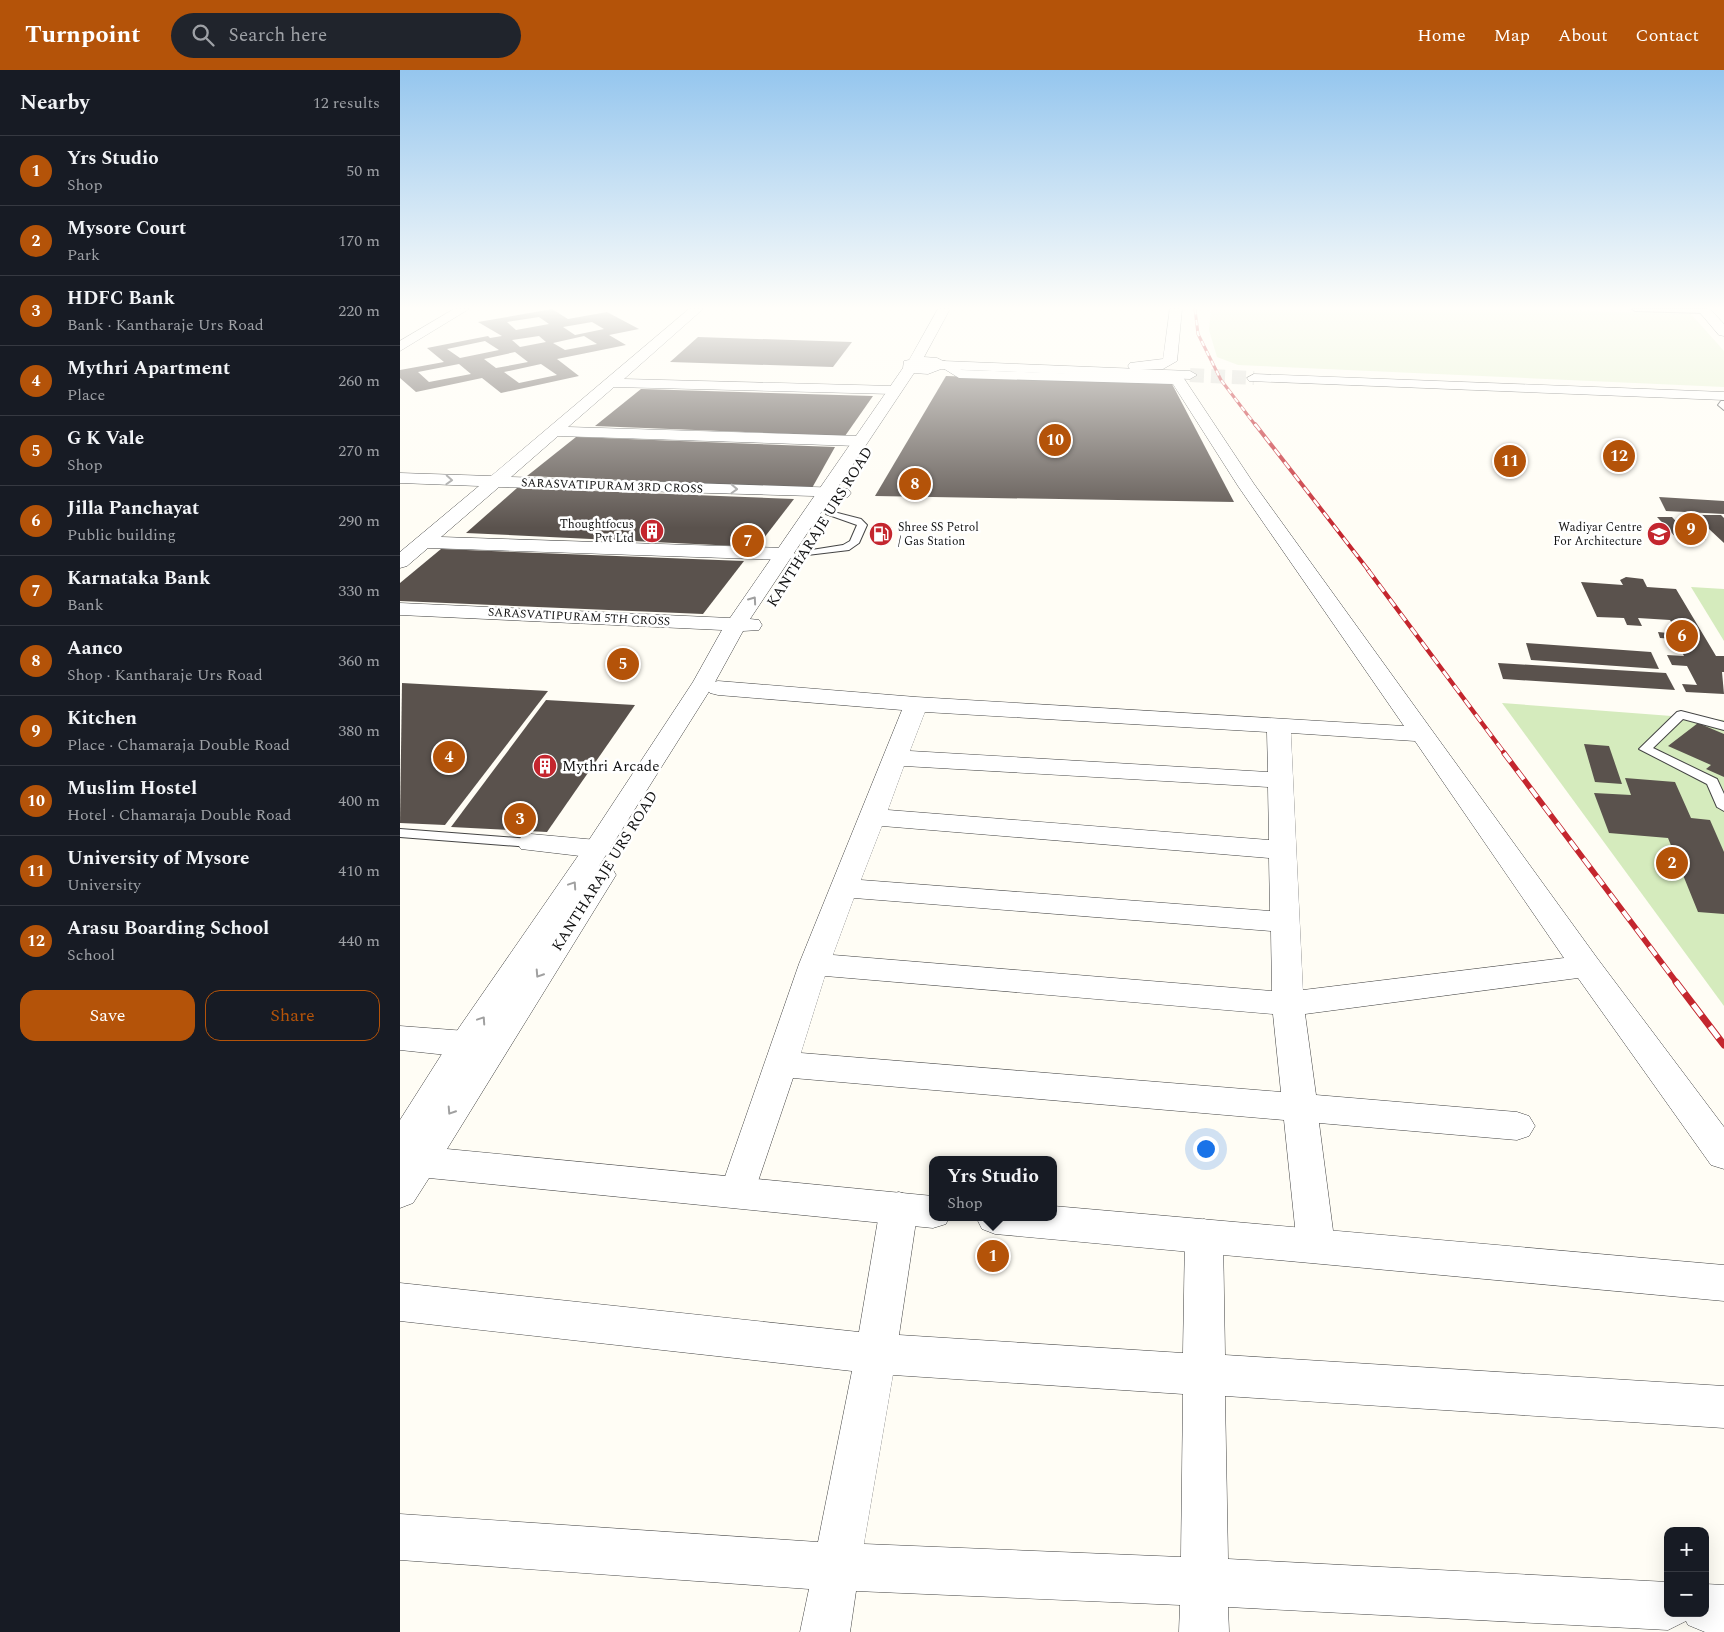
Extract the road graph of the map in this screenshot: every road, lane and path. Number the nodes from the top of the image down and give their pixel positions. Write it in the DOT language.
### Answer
graph roads {
  1 [pos="904,382"];
  2 [pos="914,382"];
  3 [pos="1179,382"];
  4 [pos="1356,382"];
  5 [pos="610,383"];
  6 [pos="893,390"];
  7 [pos="1724,396"];
  8 [pos="1724,403"];
  9 [pos="1724,408"];
  10 [pos="554,431"];
  11 [pos="858,441"];
  12 [pos="400,478"];
  13 [pos="496,482"];
  14 [pos="832,499"];
  15 [pos="423,542"];
  16 [pos="793,554"];
  17 [pos="400,562"];
  18 [pos="400,609"];
  19 [pos="747,625"];
  20 [pos="718,688"];
  21 [pos="916,704"];
  22 [pos="1279,726"];
  23 [pos="1724,726"];
  24 [pos="1422,734"];
  25 [pos="895,758"];
  26 [pos="1281,780"];
  27 [pos="1724,807"];
  28 [pos="872,817"];
  29 [pos="400,833"];
  30 [pos="530,843"];
  31 [pos="598,849"];
  32 [pos="1283,850"];
  33 [pos="844,888"];
  34 [pos="1285,922"];
  35 [pos="814,964"];
  36 [pos="1586,966"];
  37 [pos="1288,1004"];
  38 [pos="400,1038"];
  39 [pos="466,1044"];
  40 [pos="781,1064"];
  41 [pos="1300,1107"];
  42 [pos="1517,1126"];
  43 [pos="1724,1154"];
  44 [pos="406,1157"];
  45 [pos="738,1191"];
  46 [pos="400,1192"];
  47 [pos="916,1210"];
  48 [pos="1039,1221"];
  49 [pos="1204,1236"];
  50 [pos="1316,1246"];
  51 [pos="1724,1283"];
  52 [pos="400,1302"];
  53 [pos="876,1354"];
  54 [pos="1203,1372"];
  55 [pos="1724,1407"];
  56 [pos="400,1537"];
  57 [pos="838,1567"];
  58 [pos="1204,1582"];
  59 [pos="1664,1606"];
  60 [pos="1709,1608"];
  61 [pos="1724,1609"];
  62 [pos="825,1632"];
  63 [pos="1204,1632"];
  1 -- 6 [label="street, KANTHARAJE URS ROAD"];
  2 -- 14 [label="street, KANTHARAJE URS ROAD"];
  3 -- 24 [label="street"];
  4 -- 7 [label="street"];
  5 -- 6 [label="street"];
  5 -- 10 [label="street"];
  6 -- 11 [label="street, KANTHARAJE URS ROAD"];
  8 -- 9 [label="lane"];
  10 -- 11 [label="street"];
  10 -- 13 [label="street"];
  11 -- 14 [label="street, KANTHARAJE URS ROAD"];
  12 -- 13 [label="street, SARASVATIPURAM 3RD CROSS, one-way"];
  13 -- 14 [label="street, SARASVATIPURAM 3RD CROSS, one-way"];
  13 -- 15 [label="street"];
  14 -- 16 [label="street, KANTHARAJE URS ROAD"];
  14 -- 16 [label="lane"];
  15 -- 16 [label="street"];
  15 -- 17 [label="street"];
  16 -- 19 [label="street, KANTHARAJE URS ROAD"];
  18 -- 19 [label="street, SARASVATIPURAM 5TH CROSS"];
  19 -- 20 [label="street, KANTHARAJE URS ROAD"];
  19 -- 31 [label="street, KANTHARAJE URS ROAD"];
  20 -- 21 [label="street"];
  20 -- 44 [label="street, KANTHARAJE URS ROAD, one-way"];
  21 -- 22 [label="street"];
  21 -- 25 [label="street"];
  22 -- 24 [label="street"];
  22 -- 26 [label="street"];
  23 -- 27 [label="lane"];
  24 -- 36 [label="street"];
  25 -- 26 [label="street"];
  25 -- 28 [label="street"];
  26 -- 32 [label="street"];
  28 -- 32 [label="street"];
  28 -- 33 [label="street"];
  29 -- 30 [label="lane"];
  30 -- 31 [label="street"];
  39 -- 31 [label="street, KANTHARAJE URS ROAD, one-way"];
  32 -- 34 [label="street"];
  33 -- 34 [label="street"];
  33 -- 35 [label="street"];
  34 -- 37 [label="street"];
  35 -- 37 [label="street"];
  35 -- 40 [label="street"];
  36 -- 37 [label="street"];
  36 -- 43 [label="street"];
  37 -- 41 [label="street"];
  38 -- 39 [label="street"];
  39 -- 44 [label="street, KANTHARAJE URS ROAD"];
  40 -- 41 [label="street"];
  40 -- 45 [label="street"];
  41 -- 42 [label="street"];
  41 -- 50 [label="street"];
  44 -- 45 [label="street"];
  44 -- 46 [label="street, KANTHARAJE URS ROAD"];
  45 -- 47 [label="street"];
  47 -- 53 [label="street"];
  48 -- 49 [label="street"];
  49 -- 50 [label="street"];
  49 -- 54 [label="street"];
  50 -- 51 [label="street"];
  52 -- 53 [label="street"];
  53 -- 54 [label="street"];
  53 -- 57 [label="street"];
  54 -- 55 [label="street"];
  54 -- 58 [label="street"];
  56 -- 57 [label="street"];
  57 -- 58 [label="street"];
  57 -- 62 [label="street"];
  58 -- 59 [label="street"];
  58 -- 63 [label="street"];
  60 -- 61 [label="street"];
}
